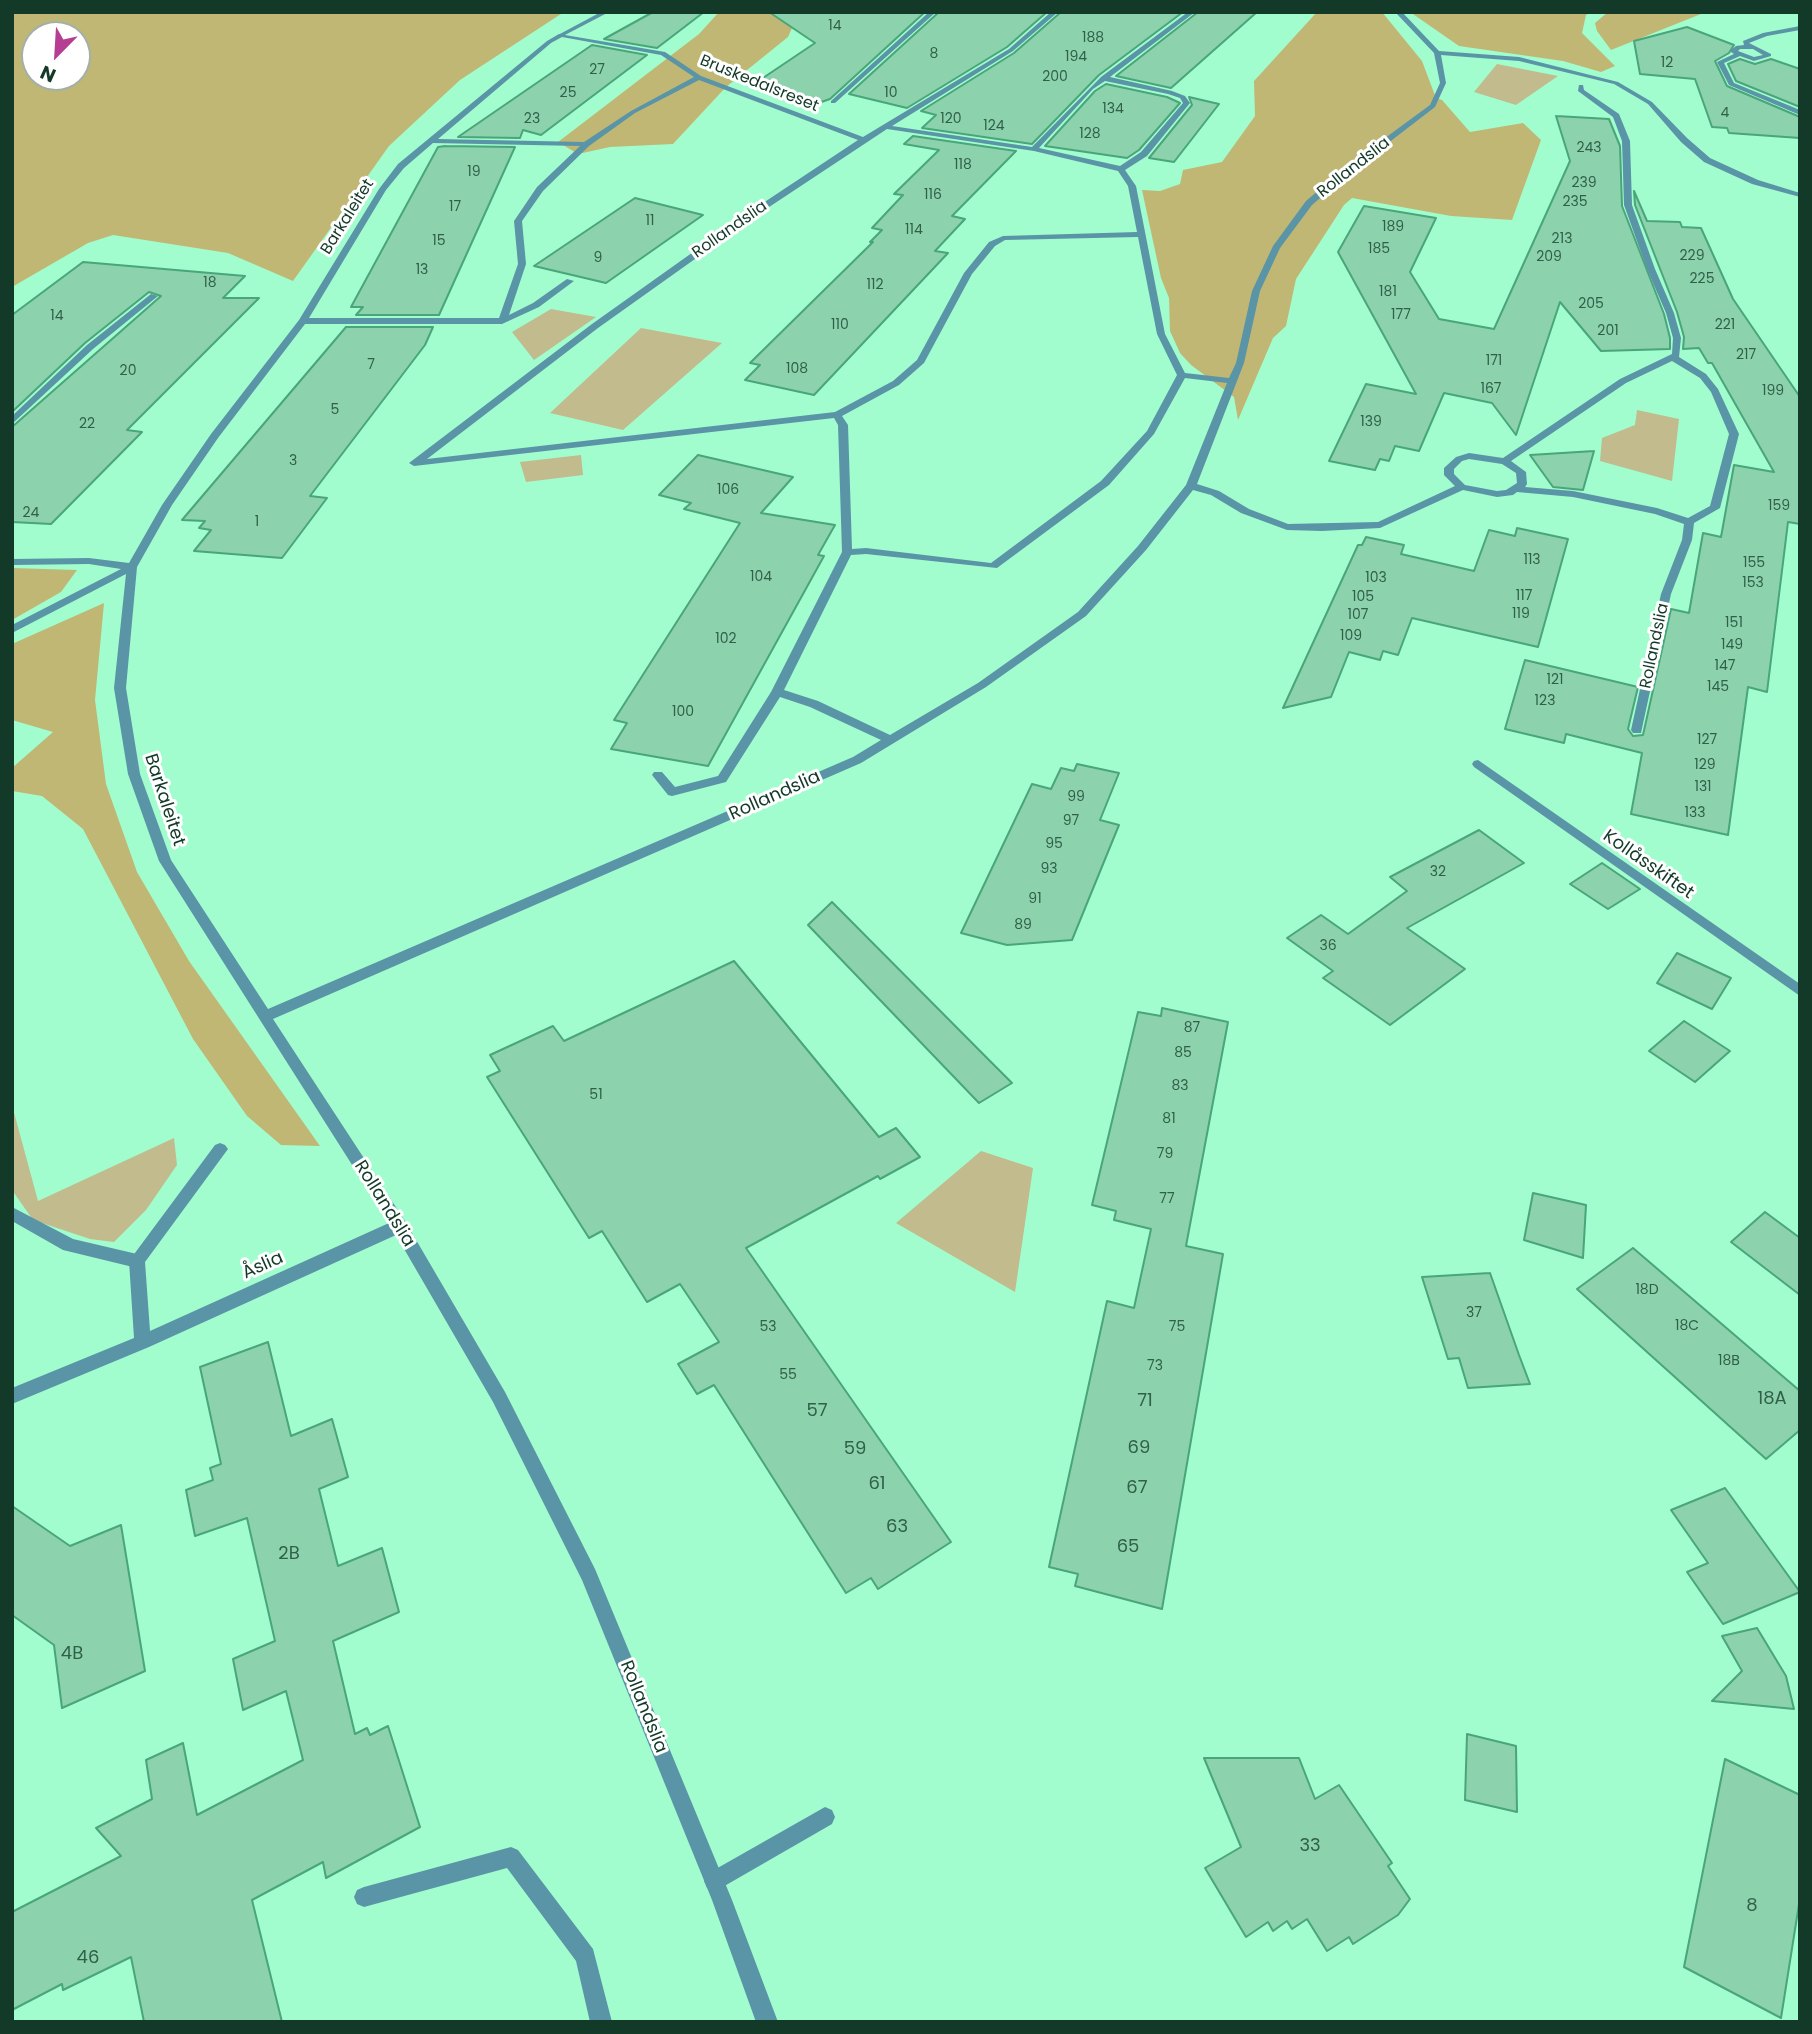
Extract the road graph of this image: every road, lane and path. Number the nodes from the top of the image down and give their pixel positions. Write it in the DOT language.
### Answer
graph roads {
  1 [pos="606,12"];
  2 [pos="933,12"];
  3 [pos="1055,12"];
  4 [pos="1192,12"];
  5 [pos="1398,12"];
  6 [pos="1800,28"];
  7 [pos="561,35"];
  8 [pos="1748,47"];
  9 [pos="1437,53"];
  10 [pos="1737,55"];
  11 [pos="699,77"];
  12 [pos="1103,78"];
  13 [pos="1581,86"];
  14 [pos="833,103"];
  15 [pos="1800,113"];
  16 [pos="887,127"];
  17 [pos="864,140"];
  18 [pos="432,141"];
  19 [pos="586,144"];
  20 [pos="1034,149"];
  21 [pos="1121,169"];
  22 [pos="1800,195"];
  23 [pos="1142,234"];
  24 [pos="570,281"];
  25 [pos="154,296"];
  26 [pos="303,321"];
  27 [pos="502,321"];
  28 [pos="1674,358"];
  29 [pos="1182,374"];
  30 [pos="1232,381"];
  31 [pos="837,415"];
  32 [pos="12,421"];
  33 [pos="1505,461"];
  34 [pos="1191,486"];
  35 [pos="1462,487"];
  36 [pos="1517,489"];
  37 [pos="1689,522"];
  38 [pos="847,552"];
  39 [pos="12,562"];
  40 [pos="132,567"];
  41 [pos="12,630"];
  42 [pos="776,692"];
  43 [pos="1637,730"];
  44 [pos="891,740"];
  45 [pos="1478,764"];
  46 [pos="659,775"];
  47 [pos="1800,991"];
  48 [pos="265,1016"];
  49 [pos="220,1149"];
  50 [pos="12,1213"];
  51 [pos="399,1226"];
  52 [pos="137,1261"];
  53 [pos="143,1342"];
  54 [pos="12,1396"];
  55 [pos="825,1818"];
  56 [pos="714,1881"];
  57 [pos="364,1897"];
  58 [pos="601,2022"];
  59 [pos="767,2022"];
  1 -- 7 [label="street, Barkaleitet"];
  2 -- 14 [label="street"];
  3 -- 16 [label="street, Rollandslia"];
  4 -- 12 [label="street"];
  5 -- 9 [label="street"];
  6 -- 8 [label="street"];
  7 -- 11 [label="street, Bruskedalsreset"];
  7 -- 18 [label="street, Barkaleitet"];
  8 -- 10 [label="street"];
  8 -- 10 [label="street"];
  9 -- 22 [label="street"];
  9 -- 30 [label="street, Rollandslia"];
  10 -- 15 [label="street"];
  11 -- 17 [label="street, Bruskedalsreset"];
  11 -- 19 [label="street"];
  12 -- 20 [label="street"];
  12 -- 21 [label="street"];
  13 -- 28 [label="street"];
  16 -- 17 [label="street, Rollandslia"];
  16 -- 20 [label="street"];
  17 -- 31 [label="street, Rollandslia"];
  18 -- 19 [label="street"];
  18 -- 26 [label="street, Barkaleitet"];
  19 -- 27 [label="street"];
  20 -- 21 [label="street"];
  21 -- 23 [label="street"];
  23 -- 29 [label="street"];
  23 -- 31 [label="street, Rollandslia"];
  24 -- 27 [label="street"];
  25 -- 32 [label="street"];
  26 -- 27 [label="street"];
  26 -- 40 [label="street, Barkaleitet"];
  28 -- 33 [label="street"];
  28 -- 37 [label="street"];
  29 -- 30 [label="street"];
  29 -- 38 [label="street"];
  30 -- 34 [label="street, Rollandslia"];
  31 -- 38 [label="street"];
  33 -- 35 [label="street"];
  33 -- 36 [label="street"];
  34 -- 35 [label="street"];
  34 -- 44 [label="street, Rollandslia"];
  35 -- 36 [label="street"];
  36 -- 37 [label="street"];
  37 -- 43 [label="street, Rollandslia"];
  38 -- 42 [label="street"];
  39 -- 40 [label="street"];
  40 -- 41 [label="street"];
  40 -- 48 [label="street, Barkaleitet"];
  42 -- 44 [label="street"];
  42 -- 46 [label="street"];
  44 -- 48 [label="street, Rollandslia"];
  45 -- 47 [label="street, Kollåsskiftet"];
  48 -- 51 [label="street, Rollandslia"];
  49 -- 52 [label="street"];
  50 -- 52 [label="street"];
  51 -- 53 [label="street, Åslia"];
  51 -- 56 [label="street, Rollandslia"];
  52 -- 53 [label="street"];
  53 -- 54 [label="street, Åslia"];
  55 -- 56 [label="street"];
  56 -- 59 [label="street, Rollandslia"];
  57 -- 58 [label="street"];
}
